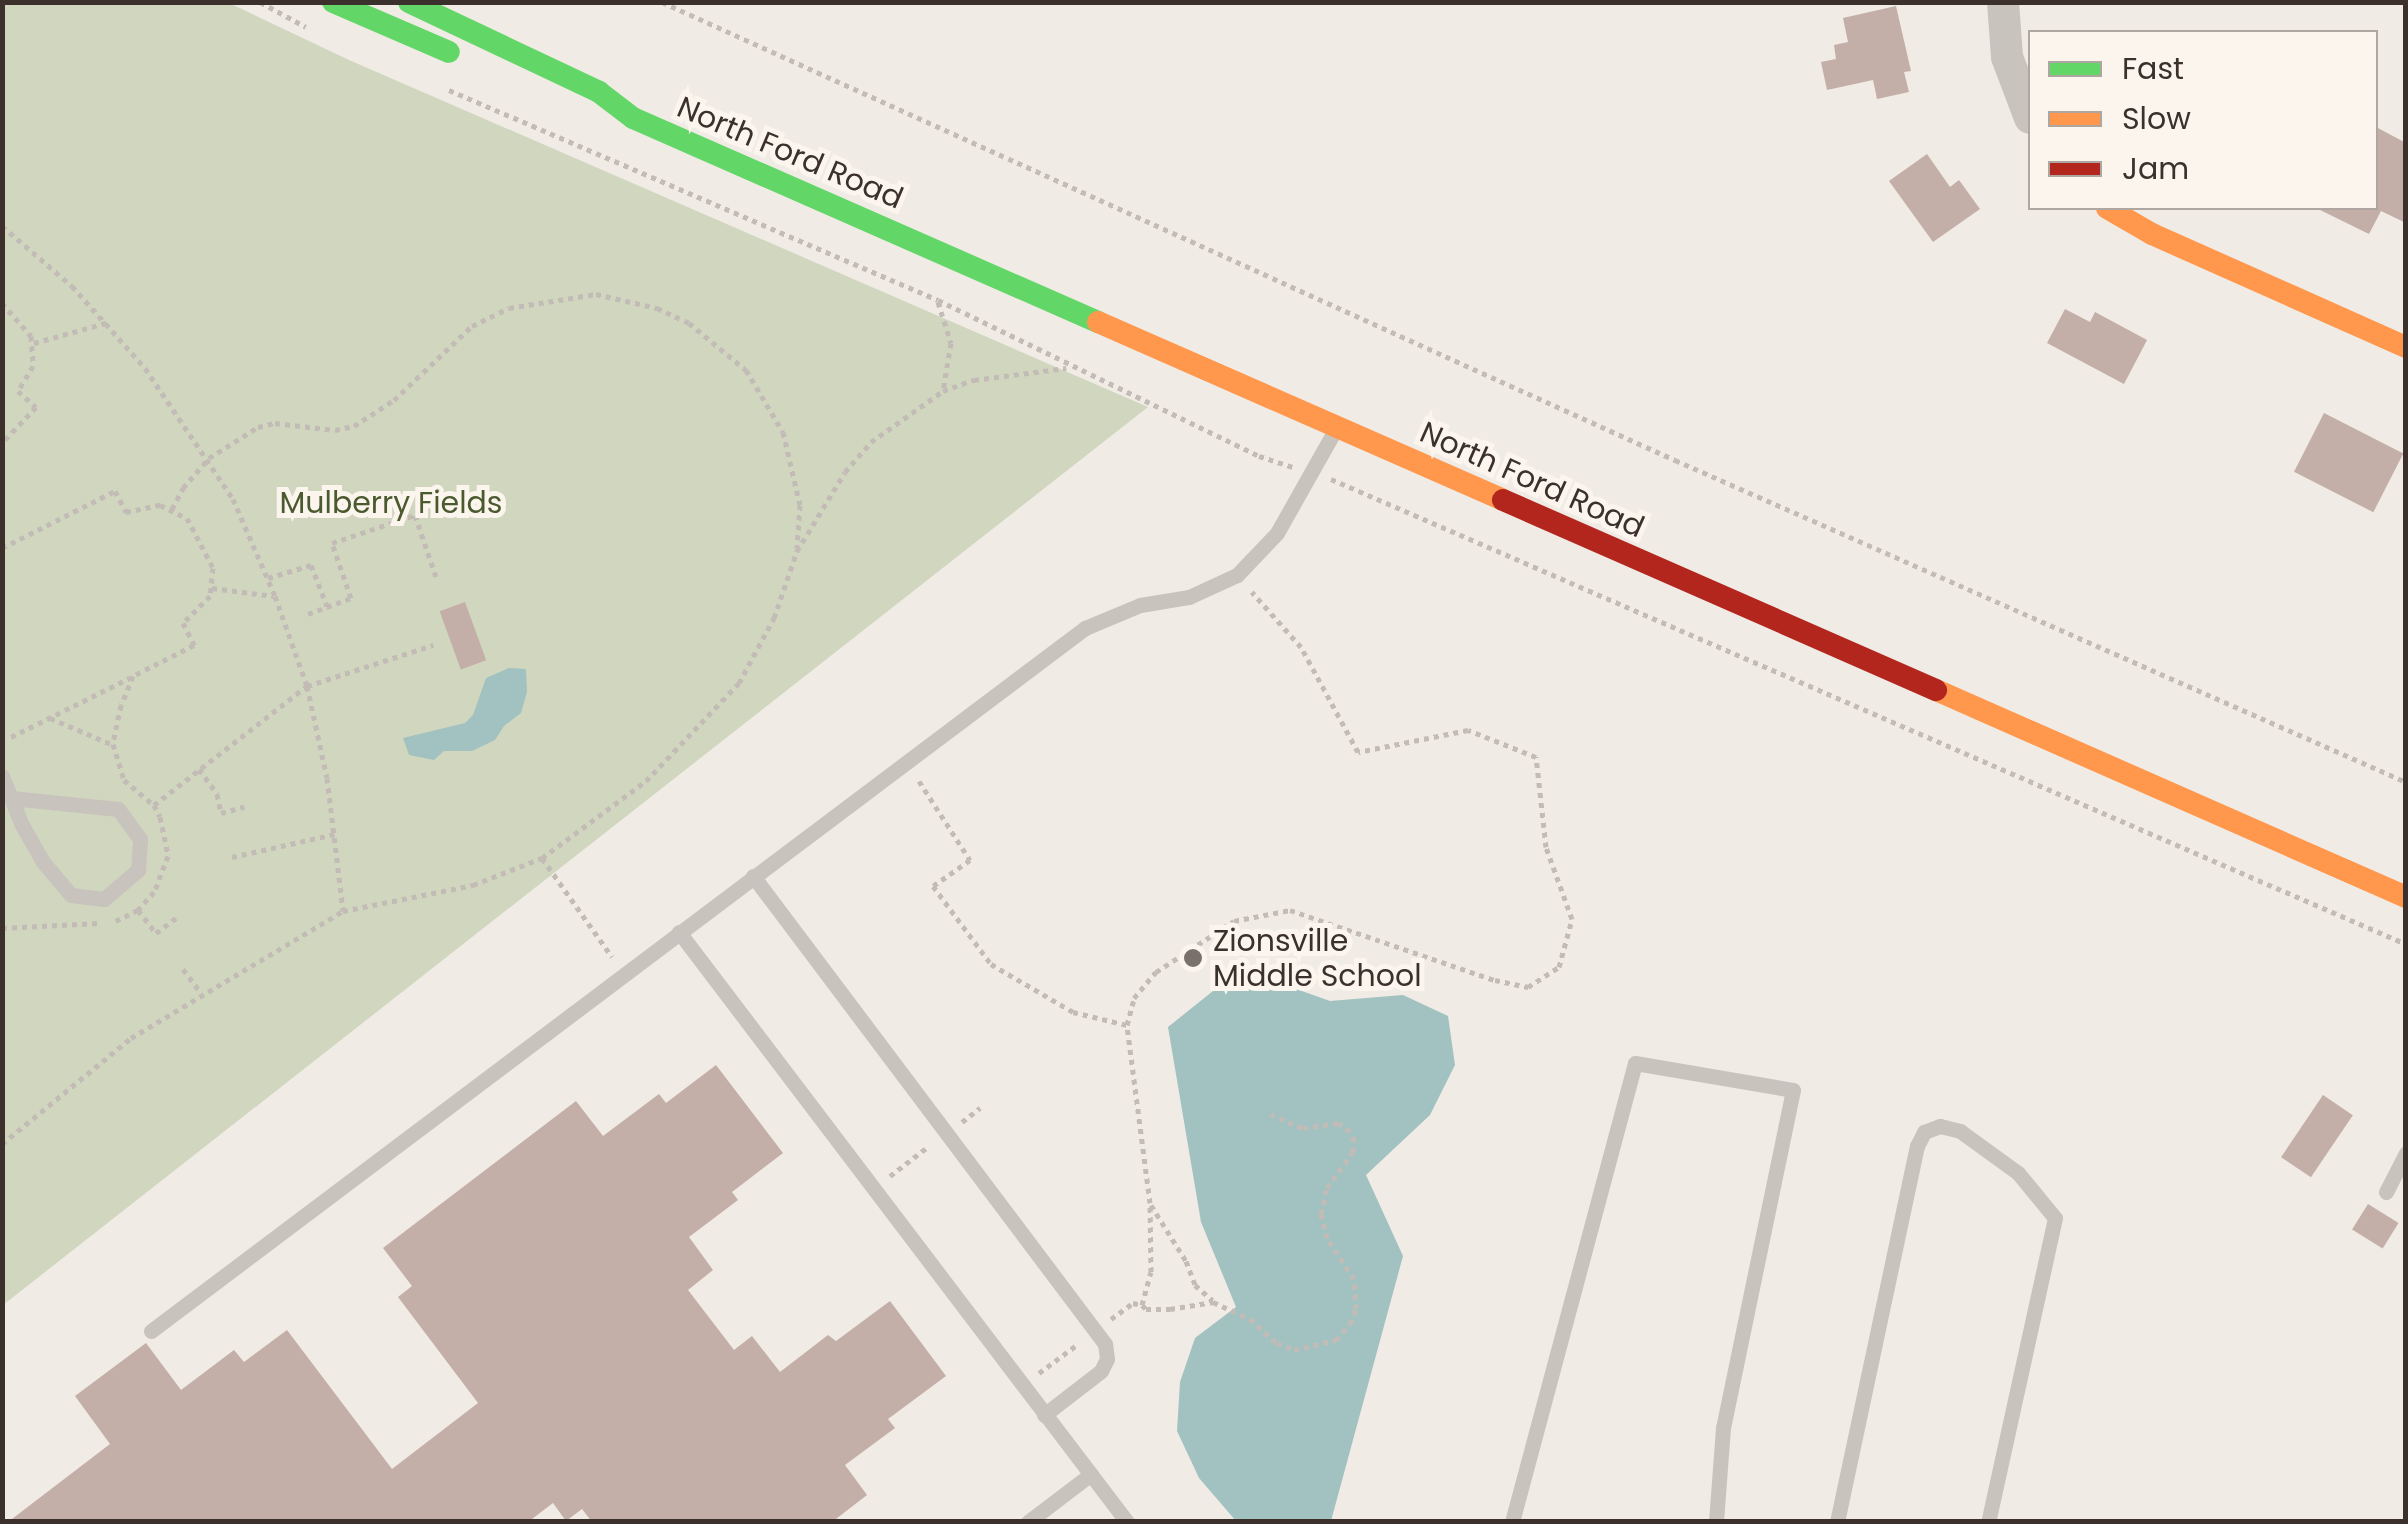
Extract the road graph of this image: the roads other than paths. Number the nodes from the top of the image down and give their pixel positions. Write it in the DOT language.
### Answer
graph roads {
  1 [pos="333,2"];
  2 [pos="409,2"];
  3 [pos="2003,2"];
  4 [pos="476,64"];
  5 [pos="540,90"];
  6 [pos="2028,112"];
  7 [pos="634,118"];
  8 [pos="2110,210"];
  9 [pos="2406,347"];
  10 [pos="1337,426"];
  11 [pos="2,776"];
  12 [pos="12,798"];
  13 [pos="753,876"];
  14 [pos="2406,897"];
  15 [pos="679,932"];
  16 [pos="2406,1153"];
  17 [pos="2386,1192"];
  18 [pos="151,1332"];
  19 [pos="1044,1415"];
  20 [pos="1091,1474"];
  21 [pos="1028,1522"];
  22 [pos="1127,1522"];
  23 [pos="1512,1522"];
  24 [pos="1716,1522"];
  25 [pos="1836,1522"];
  26 [pos="1988,1522"];
  1 -- 4 [label="main road"];
  2 -- 7 [label="main road, North Ford Road"];
  3 -- 6 [label="street"];
  5 -- 7 [label="main road, North Ford Road"];
  7 -- 10 [label="main road, North Ford Road"];
  8 -- 9 [label="main road"];
  10 -- 13 [label="lane"];
  10 -- 14 [label="main road, North Ford Road"];
  11 -- 12 [label="lane"];
  12 -- 12 [label="lane"];
  13 -- 15 [label="lane"];
  13 -- 19 [label="lane"];
  15 -- 18 [label="lane"];
  15 -- 19 [label="lane"];
  16 -- 17 [label="lane"];
  19 -- 20 [label="lane"];
  20 -- 21 [label="lane"];
  20 -- 22 [label="lane"];
  23 -- 24 [label="lane"];
  25 -- 26 [label="lane"];
}
